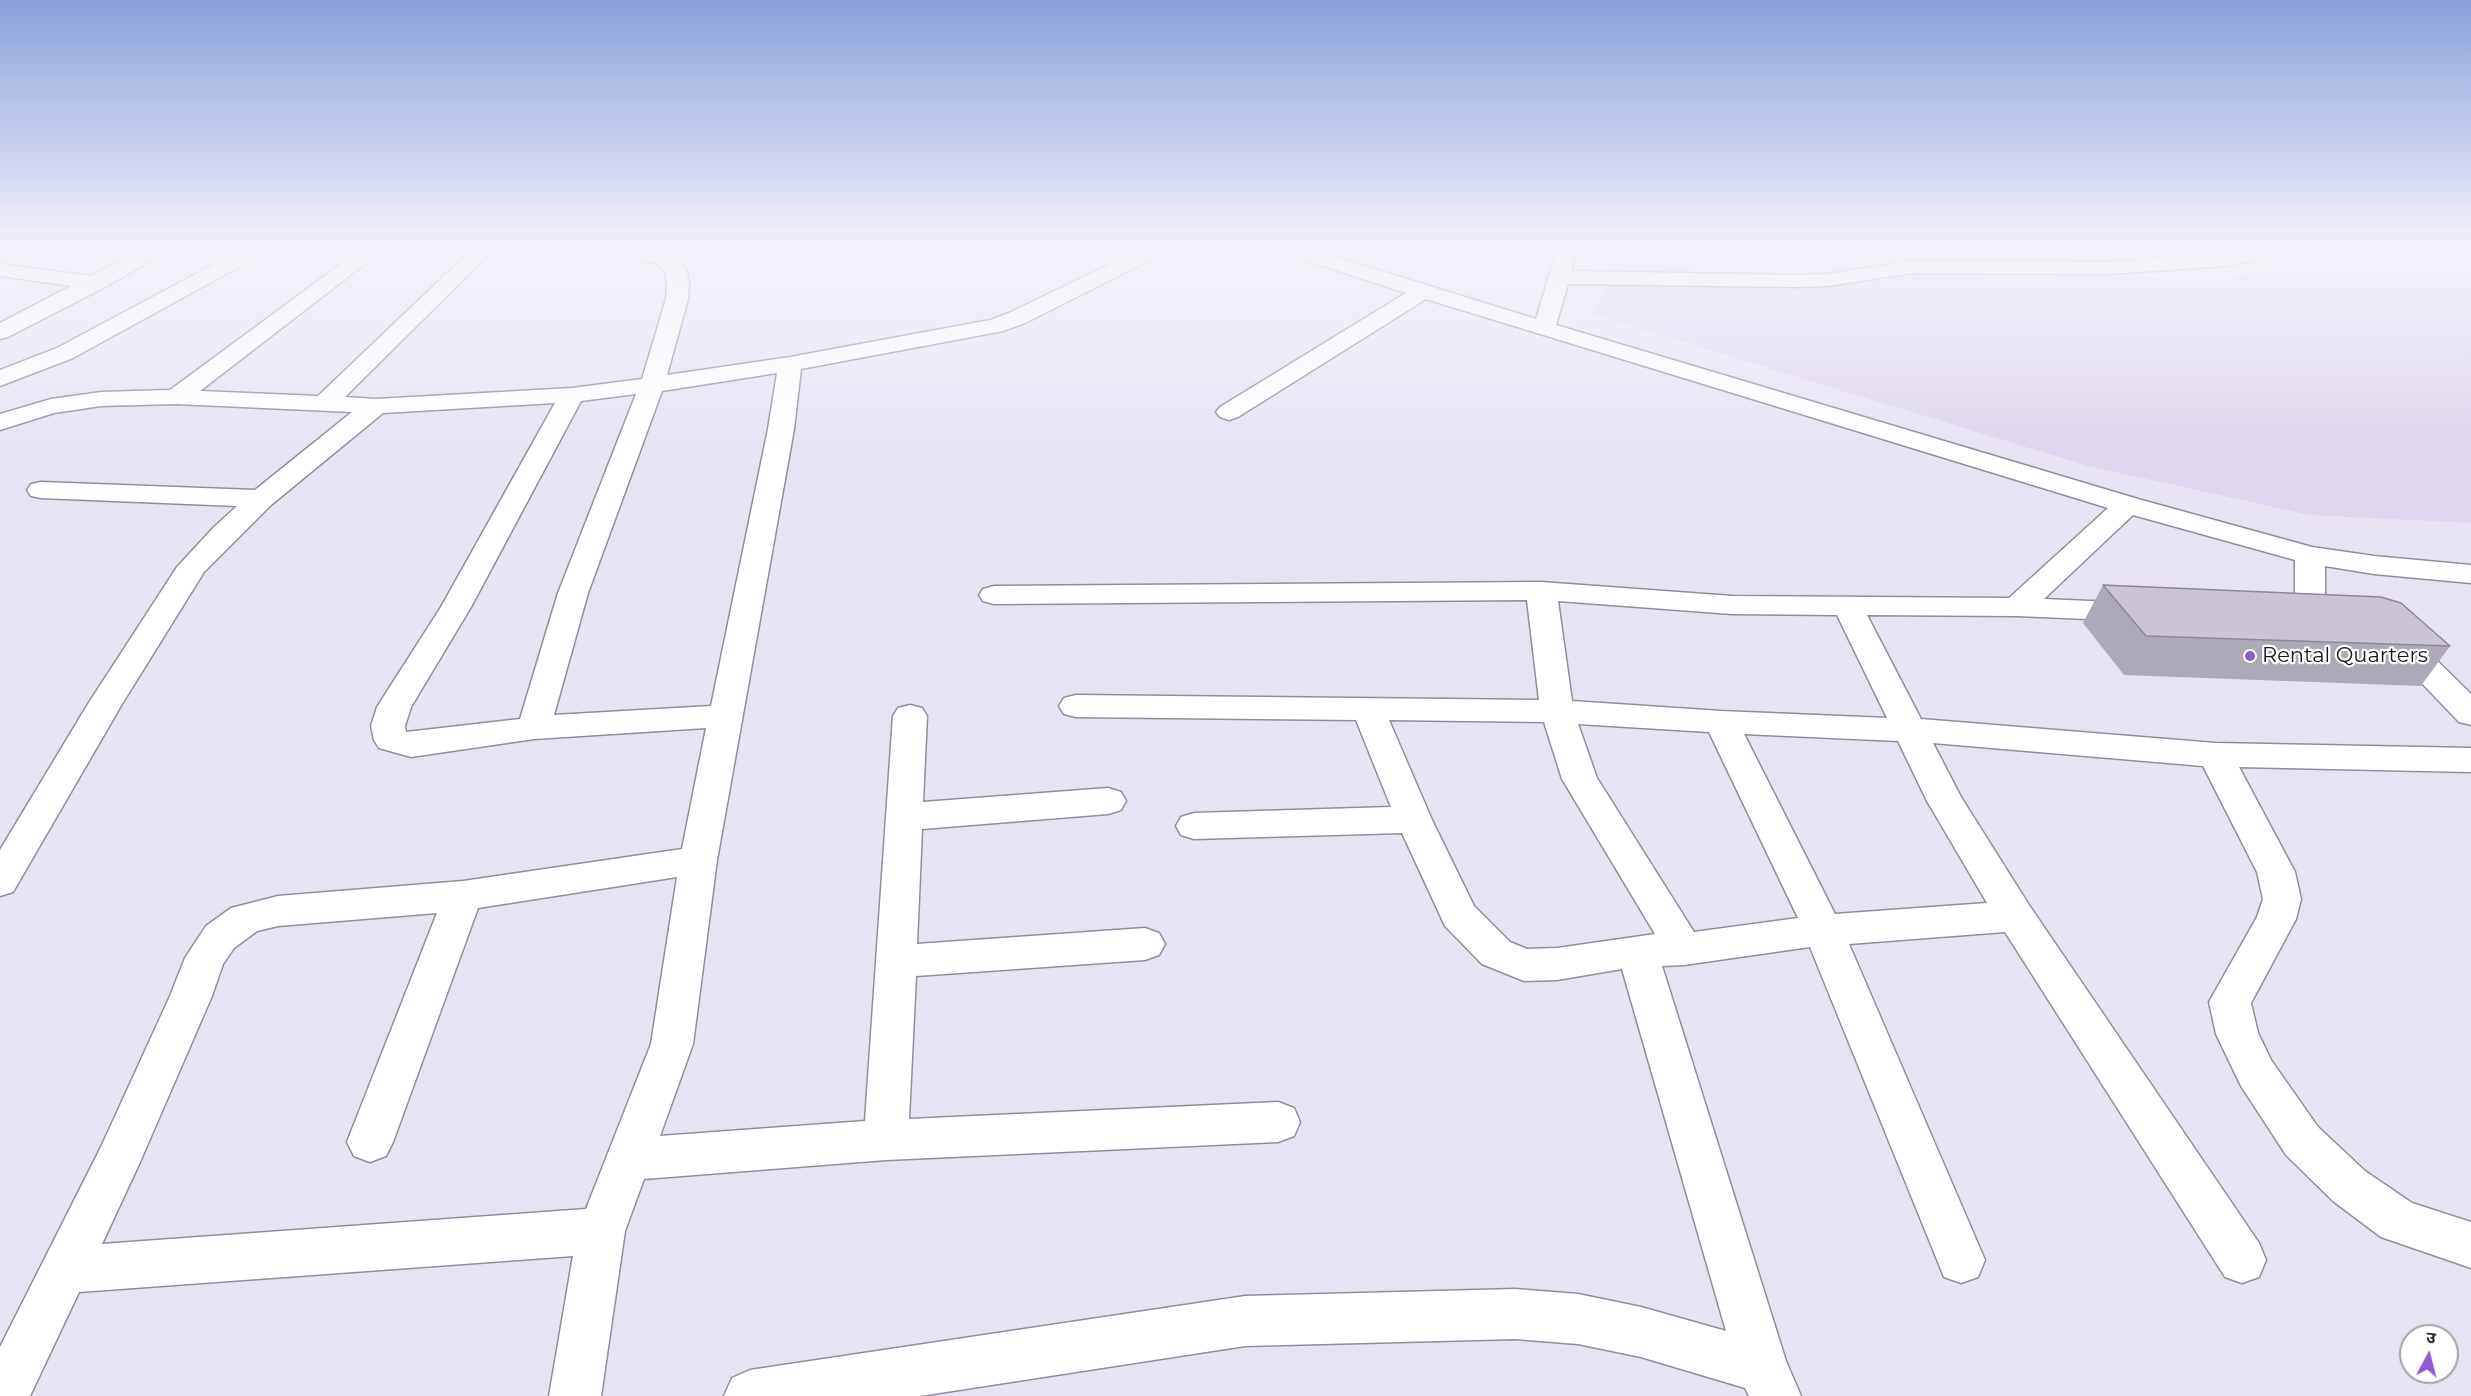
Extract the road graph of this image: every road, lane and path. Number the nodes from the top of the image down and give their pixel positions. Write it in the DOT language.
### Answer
graph roads {
  1 [pos="27,318"];
  2 [pos="129,318"];
  3 [pos="282,318"];
  4 [pos="413,318"];
  5 [pos="672,318"];
  6 [pos="1017,318"];
  7 [pos="1380,318"];
  8 [pos="1510,318"];
  9 [pos="1547,318"];
  10 [pos="1544,329"];
  11 [pos="0,332"];
  12 [pos="798,362"];
  13 [pos="0,379"];
  14 [pos="652,384"];
  15 [pos="572,395"];
  16 [pos="176,397"];
  17 [pos="324,404"];
  18 [pos="376,406"];
  19 [pos="1229,412"];
  20 [pos="0,422"];
  21 [pos="41,490"];
  22 [pos="261,499"];
  23 [pos="2128,505"];
  24 [pos="2310,555"];
  25 [pos="2471,574"];
  26 [pos="1542,591"];
  27 [pos="994,595"];
  28 [pos="1848,607"];
  29 [pos="2017,607"];
  30 [pos="2158,614"];
  31 [pos="2310,620"];
  32 [pos="2372,627"];
  33 [pos="2457,685"];
  34 [pos="1076,706"];
  35 [pos="1368,709"];
  36 [pos="1557,711"];
  37 [pos="2471,714"];
  38 [pos="724,716"];
  39 [pos="910,716"];
  40 [pos="1721,723"];
  41 [pos="534,728"];
  42 [pos="1910,730"];
  43 [pos="2215,755"];
  44 [pos="2471,760"];
  45 [pos="1108,801"];
  46 [pos="904,817"];
  47 [pos="1414,820"];
  48 [pos="1194,826"];
  49 [pos="698,860"];
  50 [pos="4,867"];
  51 [pos="463,896"];
  52 [pos="2015,916"];
  53 [pos="1823,930"];
  54 [pos="1145,944"];
  55 [pos="1684,949"];
  56 [pos="1637,951"];
  57 [pos="896,961"];
  58 [pos="1278,1122"];
  59 [pos="886,1140"];
  60 [pos="370,1142"];
  61 [pos="628,1159"];
  62 [pos="601,1231"];
  63 [pos="2471,1245"];
  64 [pos="1960,1260"];
  65 [pos="2242,1260"];
  66 [pos="63,1270"];
  67 [pos="1768,1382"];
  68 [pos="3,1396"];
  69 [pos="575,1396"];
  70 [pos="750,1396"];
  1 -- 11 [label="street"];
  2 -- 13 [label="street"];
  3 -- 16 [label="street"];
  4 -- 17 [label="street"];
  5 -- 14 [label="street"];
  6 -- 12 [label="street"];
  7 -- 19 [label="street"];
  8 -- 10 [label="street"];
  9 -- 10 [label="street"];
  10 -- 23 [label="street"];
  12 -- 14 [label="street"];
  12 -- 38 [label="street"];
  14 -- 15 [label="street"];
  14 -- 41 [label="street"];
  15 -- 18 [label="street"];
  15 -- 41 [label="street"];
  16 -- 17 [label="street"];
  16 -- 20 [label="street"];
  17 -- 18 [label="street"];
  18 -- 22 [label="street"];
  21 -- 22 [label="street"];
  22 -- 50 [label="street"];
  23 -- 24 [label="street"];
  23 -- 29 [label="street"];
  24 -- 25 [label="street"];
  24 -- 31 [label="street"];
  26 -- 27 [label="street"];
  26 -- 28 [label="street"];
  26 -- 36 [label="street"];
  28 -- 29 [label="street"];
  28 -- 42 [label="street"];
  29 -- 30 [label="street"];
  32 -- 33 [label="street"];
  33 -- 37 [label="street"];
  34 -- 35 [label="street"];
  35 -- 36 [label="street"];
  35 -- 47 [label="street"];
  36 -- 40 [label="street"];
  36 -- 55 [label="street"];
  38 -- 41 [label="street"];
  38 -- 49 [label="street"];
  39 -- 46 [label="street"];
  40 -- 42 [label="street"];
  40 -- 53 [label="street"];
  42 -- 43 [label="street"];
  42 -- 52 [label="street"];
  43 -- 44 [label="street"];
  43 -- 63 [label="street"];
  45 -- 46 [label="street"];
  46 -- 57 [label="street"];
  47 -- 48 [label="street"];
  47 -- 56 [label="street"];
  49 -- 51 [label="street"];
  49 -- 61 [label="street"];
  51 -- 60 [label="street"];
  51 -- 66 [label="street"];
  52 -- 53 [label="street"];
  52 -- 65 [label="street"];
  53 -- 55 [label="street"];
  53 -- 64 [label="street"];
  54 -- 57 [label="street"];
  55 -- 56 [label="street"];
  56 -- 67 [label="street"];
  57 -- 59 [label="street"];
  58 -- 59 [label="street"];
  59 -- 61 [label="street"];
  61 -- 62 [label="street"];
  62 -- 66 [label="street"];
  62 -- 69 [label="street"];
  66 -- 68 [label="street"];
  67 -- 70 [label="street"];
}
